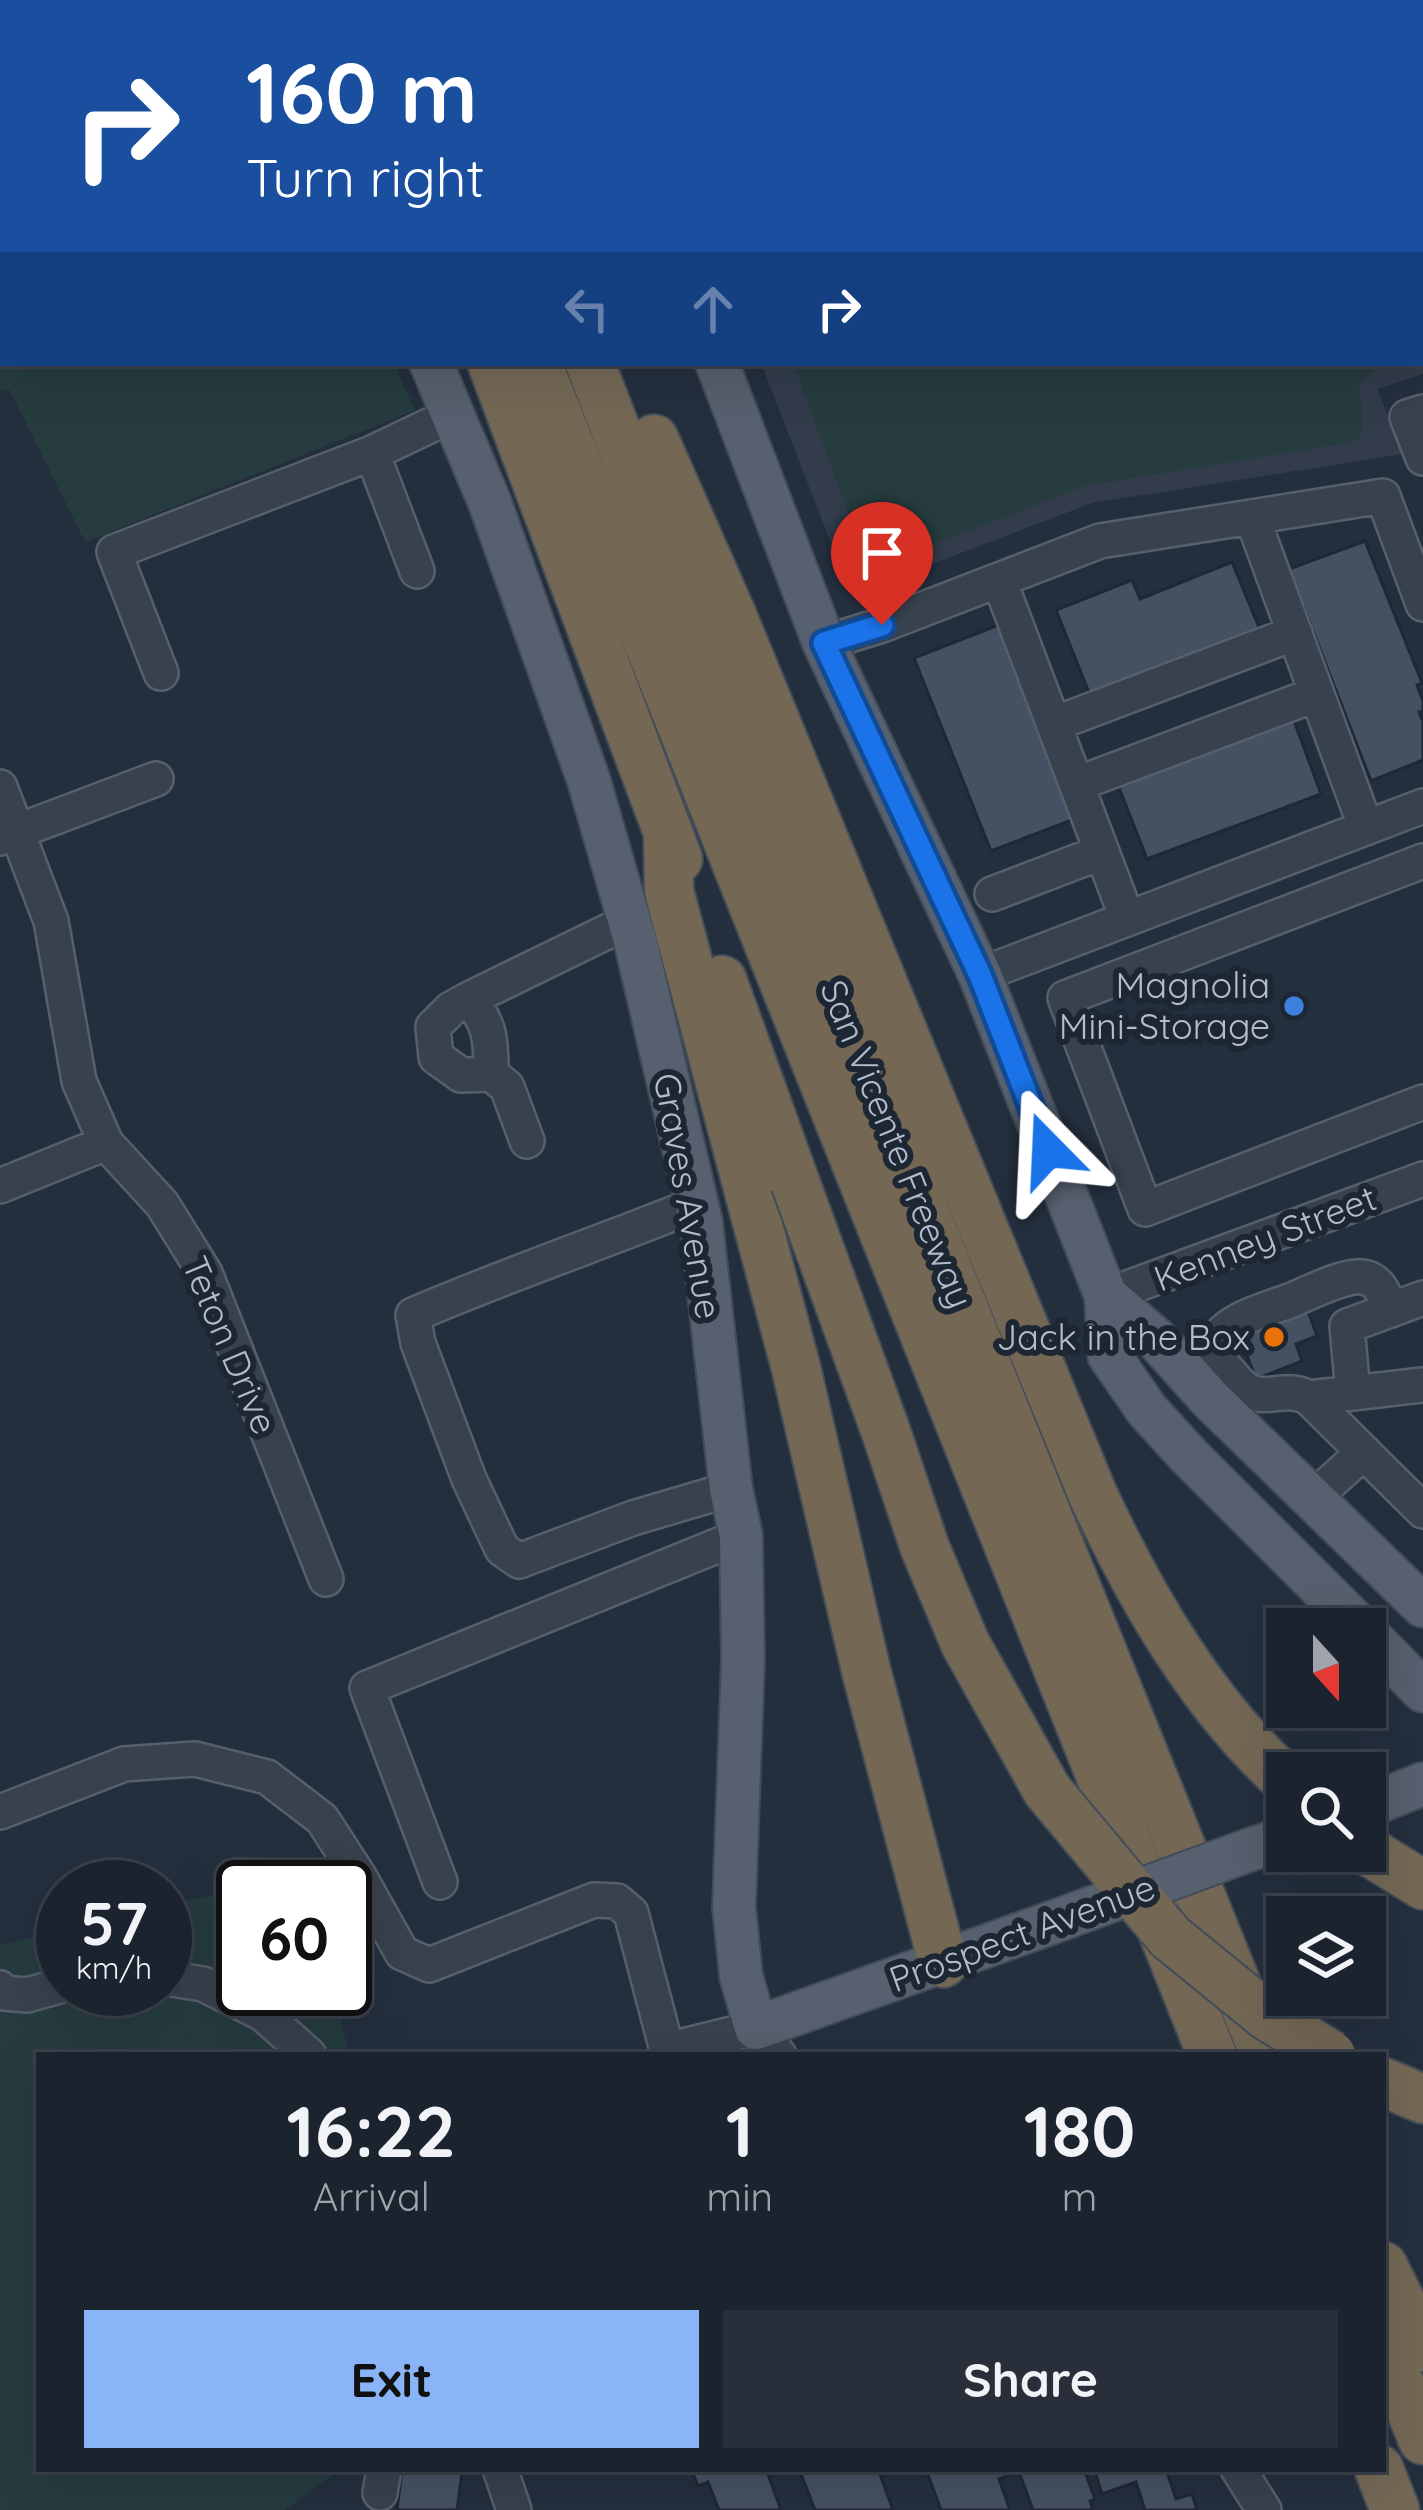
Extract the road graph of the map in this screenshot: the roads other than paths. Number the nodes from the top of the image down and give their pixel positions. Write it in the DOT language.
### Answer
graph roads {
  1 [pos="431,366"];
  2 [pos="493,366"];
  3 [pos="538,366"];
  4 [pos="591,366"];
  5 [pos="622,366"];
  6 [pos="718,366"];
  7 [pos="1423,412"];
  8 [pos="452,415"];
  9 [pos="372,453"];
  10 [pos="1423,458"];
  11 [pos="1252,517"];
  12 [pos="418,571"];
  13 [pos="999,580"];
  14 [pos="1423,604"];
  15 [pos="1295,633"];
  16 [pos="824,643"];
  17 [pos="160,673"];
  18 [pos="1317,694"];
  19 [pos="1054,724"];
  20 [pos="156,779"];
  21 [pos="1077,784"];
  22 [pos="0,787"];
  23 [pos="1423,806"];
  24 [pos="1366,828"];
  25 [pos="668,832"];
  26 [pos="9,835"];
  27 [pos="1102,852"];
  28 [pos="1423,861"];
  29 [pos="992,894"];
  30 [pos="1127,918"];
  31 [pos="629,921"];
  32 [pos="980,975"];
  33 [pos="469,999"];
  34 [pos="491,1074"];
  35 [pos="1423,1102"];
  36 [pos="527,1141"];
  37 [pos="106,1143"];
  38 [pos="1423,1179"];
  39 [pos="0,1186"];
  40 [pos="697,1204"];
  41 [pos="1106,1296"];
  42 [pos="1423,1298"];
  43 [pos="1391,1310"];
  44 [pos="1423,1385"];
  45 [pos="1353,1393"];
  46 [pos="1310,1397"];
  47 [pos="1364,1452"];
  48 [pos="731,1489"];
  49 [pos="1312,1499"];
  50 [pos="1423,1511"];
  51 [pos="741,1536"];
  52 [pos="326,1579"];
  53 [pos="1423,1606"];
  54 [pos="1340,1608"];
  55 [pos="1386,1654"];
  56 [pos="1423,1691"];
  57 [pos="1266,1761"];
  58 [pos="1423,1784"];
  59 [pos="1160,1799"];
  60 [pos="1386,1799"];
  61 [pos="0,1812"];
  62 [pos="1266,1844"];
  63 [pos="1386,1862"];
  64 [pos="440,1882"];
  65 [pos="1423,1885"];
  66 [pos="944,1963"];
  67 [pos="192,1982"];
  68 [pos="0,1988"];
  69 [pos="36,1992"];
  70 [pos="767,2042"];
  71 [pos="306,2052"];
  72 [pos="669,2052"];
  73 [pos="1211,2052"];
  74 [pos="1264,2052"];
  75 [pos="1285,2052"];
  76 [pos="1326,2052"];
  77 [pos="1386,2083"];
  78 [pos="1423,2099"];
  79 [pos="1386,2272"];
  80 [pos="1423,2347"];
  81 [pos="1386,2349"];
  82 [pos="1423,2440"];
  83 [pos="501,2472"];
  84 [pos="1240,2472"];
  85 [pos="1379,2472"];
  86 [pos="514,2510"];
  87 [pos="1264,2510"];
  88 [pos="1395,2510"];
  1 -- 8 [label="main road, Graves Avenue"];
  2 -- 25 [label="highway"];
  3 -- 73 [label="highway, San Vicente Freeway"];
  4 -- 59 [label="highway, San Vicente Freeway"];
  5 -- 57 [label="highway"];
  6 -- 16 [label="main road"];
  7 -- 10 [label="street"];
  8 -- 9 [label="street"];
  8 -- 31 [label="main road, Graves Avenue"];
  9 -- 12 [label="street"];
  9 -- 17 [label="street"];
  11 -- 13 [label="street"];
  11 -- 14 [label="street"];
  11 -- 15 [label="street"];
  13 -- 16 [label="street"];
  13 -- 19 [label="street"];
  15 -- 18 [label="street"];
  15 -- 19 [label="street"];
  16 -- 32 [label="main road"];
  18 -- 21 [label="street"];
  18 -- 24 [label="street"];
  19 -- 21 [label="street"];
  20 -- 26 [label="street"];
  21 -- 27 [label="street"];
  22 -- 26 [label="street, Teton Drive"];
  23 -- 24 [label="street"];
  24 -- 30 [label="street"];
  25 -- 66 [label="highway"];
  25 -- 76 [label="highway, bridge"];
  26 -- 37 [label="street, Teton Drive"];
  27 -- 29 [label="street"];
  27 -- 30 [label="street"];
  28 -- 35 [label="street"];
  30 -- 32 [label="street"];
  31 -- 33 [label="street"];
  31 -- 40 [label="main road, Graves Avenue"];
  32 -- 41 [label="main road"];
  33 -- 34 [label="street"];
  33 -- 34 [label="street"];
  34 -- 36 [label="street"];
  37 -- 39 [label="street"];
  37 -- 52 [label="street, Teton Drive"];
  38 -- 41 [label="street, Kenney Street"];
  40 -- 48 [label="main road, Graves Avenue"];
  40 -- 48 [label="street"];
  41 -- 49 [label="main road"];
  41 -- 54 [label="main road"];
  42 -- 43 [label="street"];
  43 -- 45 [label="street"];
  43 -- 46 [label="street"];
  44 -- 45 [label="street"];
  45 -- 46 [label="street"];
  46 -- 47 [label="street"];
  47 -- 49 [label="street"];
  47 -- 50 [label="street"];
  48 -- 51 [label="main road, Graves Avenue"];
  49 -- 53 [label="main road"];
  51 -- 64 [label="street"];
  51 -- 70 [label="main road, Graves Avenue"];
  55 -- 56 [label="main road"];
  58 -- 60 [label="main road"];
  59 -- 74 [label="highway, San Vicente Freeway"];
  59 -- 75 [label="highway"];
  61 -- 72 [label="street"];
  62 -- 66 [label="main road, Prospect Avenue, bridge"];
  63 -- 65 [label="highway"];
  66 -- 70 [label="main road, Prospect Avenue"];
  67 -- 71 [label="street"];
  68 -- 69 [label="street"];
  70 -- 72 [label="street"];
  77 -- 78 [label="highway"];
  79 -- 80 [label="highway"];
  81 -- 82 [label="highway"];
  83 -- 86 [label="street"];
  84 -- 87 [label="street"];
  85 -- 88 [label="highway"];
}
